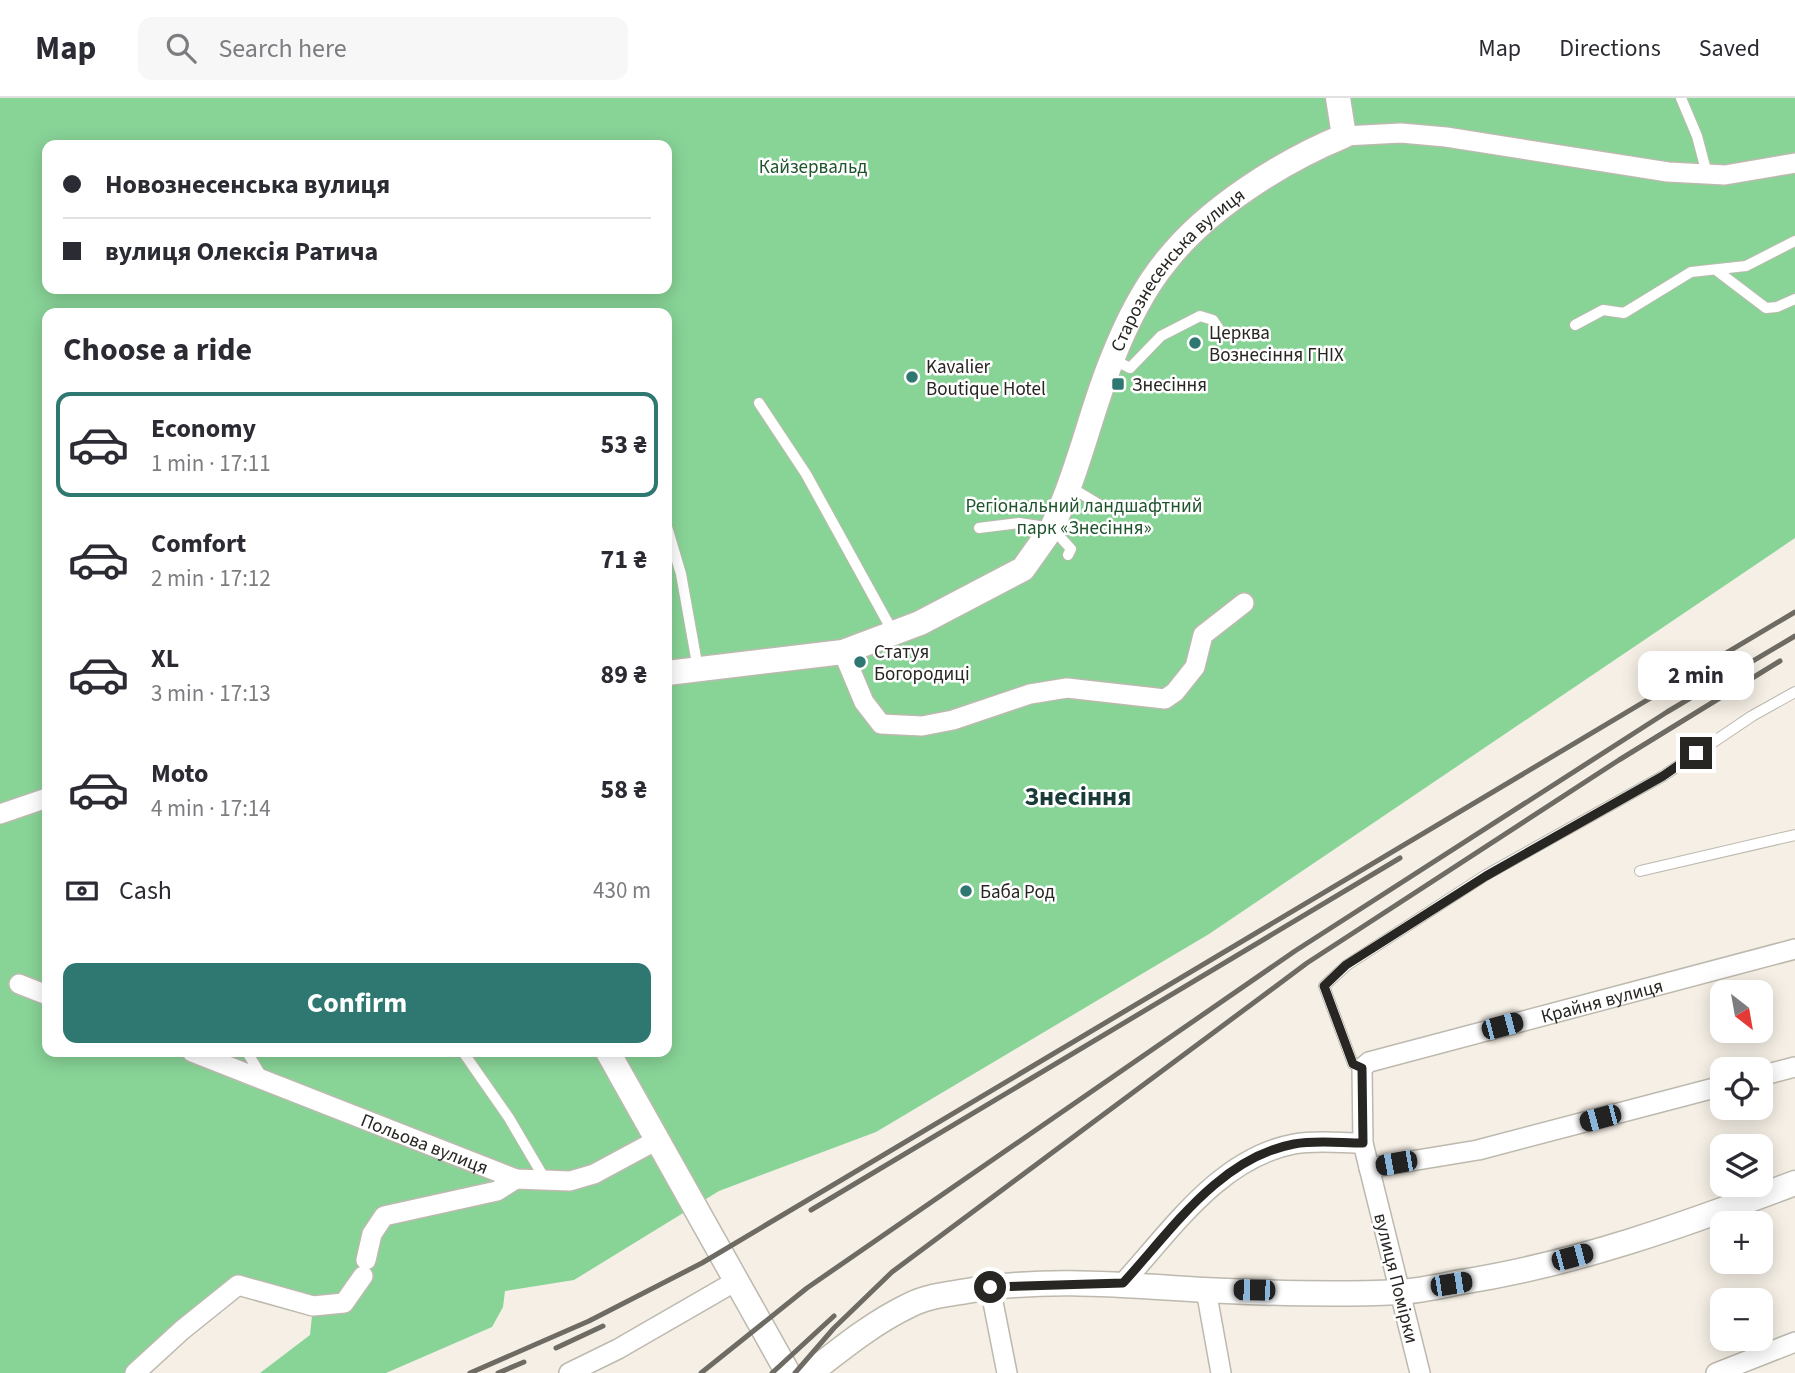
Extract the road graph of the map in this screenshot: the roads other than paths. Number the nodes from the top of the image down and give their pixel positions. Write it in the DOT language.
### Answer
graph roads {
  1 [pos="1338,98"];
  2 [pos="1681,98"];
  3 [pos="1344,136"];
  4 [pos="1795,163"];
  5 [pos="1707,174"];
  6 [pos="1795,241"];
  7 [pos="1716,270"];
  8 [pos="1795,299"];
  9 [pos="1575,325"];
  10 [pos="1219,329"];
  11 [pos="1112,359"];
  12 [pos="759,403"];
  13 [pos="1070,487"];
  14 [pos="1100,505"];
  15 [pos="979,528"];
  16 [pos="1052,528"];
  17 [pos="672,544"];
  18 [pos="1068,555"];
  19 [pos="1244,603"];
  20 [pos="894,634"];
  21 [pos="843,652"];
  22 [pos="699,670"];
  23 [pos="672,673"];
  24 [pos="1795,692"];
  25 [pos="42,800"];
  26 [pos="0,814"];
  27 [pos="1795,835"];
  28 [pos="1640,872"];
  29 [pos="1795,949"];
  30 [pos="19,984"];
  31 [pos="42,993"];
  32 [pos="205,1057"];
  33 [pos="250,1057"];
  34 [pos="466,1057"];
  35 [pos="611,1057"];
  36 [pos="1366,1065"];
  37 [pos="1795,1067"];
  38 [pos="1773,1073"];
  39 [pos="264,1080"];
  40 [pos="1710,1089"];
  41 [pos="659,1139"];
  42 [pos="1363,1143"];
  43 [pos="1369,1168"];
  44 [pos="516,1179"];
  45 [pos="546,1181"];
  46 [pos="1795,1183"];
  47 [pos="736,1281"];
  48 [pos="1123,1283"];
  49 [pos="990,1287"];
  50 [pos="1206,1290"];
  51 [pos="1400,1292"];
  52 [pos="1795,1342"];
  53 [pos="135,1373"];
  54 [pos="569,1373"];
  55 [pos="788,1373"];
  56 [pos="810,1373"];
  57 [pos="1007,1373"];
  58 [pos="1221,1373"];
  59 [pos="1420,1373"];
  60 [pos="1716,1373"];
  1 -- 3 [label="street"];
  2 -- 5 [label="lane"];
  3 -- 5 [label="street, Старознесенська вулиця"];
  3 -- 11 [label="street, Старознесенська вулиця"];
  4 -- 5 [label="street, Старознесенська вулиця"];
  6 -- 7 [label="lane"];
  7 -- 8 [label="lane"];
  7 -- 9 [label="lane"];
  10 -- 11 [label="lane"];
  11 -- 13 [label="street, Старознесенська вулиця"];
  12 -- 20 [label="lane"];
  13 -- 14 [label="lane"];
  13 -- 16 [label="street, Старознесенська вулиця"];
  15 -- 16 [label="lane"];
  16 -- 18 [label="lane"];
  16 -- 20 [label="street, Старознесенська вулиця"];
  17 -- 22 [label="lane"];
  19 -- 21 [label="street"];
  20 -- 21 [label="street, Старознесенська вулиця"];
  21 -- 22 [label="street, Старознесенська вулиця"];
  22 -- 23 [label="street, Старознесенська вулиця"];
  24 -- 36 [label="lane"];
  25 -- 26 [label="street"];
  27 -- 28 [label="lane"];
  29 -- 36 [label="street, Крайня вулиця"];
  30 -- 31 [label="street"];
  32 -- 39 [label="street, Польова вулиця"];
  33 -- 39 [label="lane"];
  34 -- 45 [label="lane"];
  35 -- 41 [label="street"];
  36 -- 42 [label="street, вулиця Помірки"];
  37 -- 38 [label="street"];
  39 -- 44 [label="street, Польова вулиця"];
  40 -- 43 [label="street"];
  41 -- 45 [label="street, Польова вулиця"];
  41 -- 47 [label="street"];
  42 -- 43 [label="street, вулиця Помірки"];
  42 -- 48 [label="street"];
  43 -- 51 [label="street, вулиця Помірки"];
  44 -- 45 [label="street, Польова вулиця"];
  44 -- 53 [label="street"];
  46 -- 51 [label="street"];
  47 -- 54 [label="street"];
  47 -- 55 [label="street"];
  48 -- 49 [label="street"];
  48 -- 50 [label="street"];
  49 -- 56 [label="street"];
  49 -- 57 [label="street"];
  50 -- 51 [label="street"];
  50 -- 58 [label="street"];
  51 -- 59 [label="street, вулиця Помірки"];
  52 -- 60 [label="street"];
}
